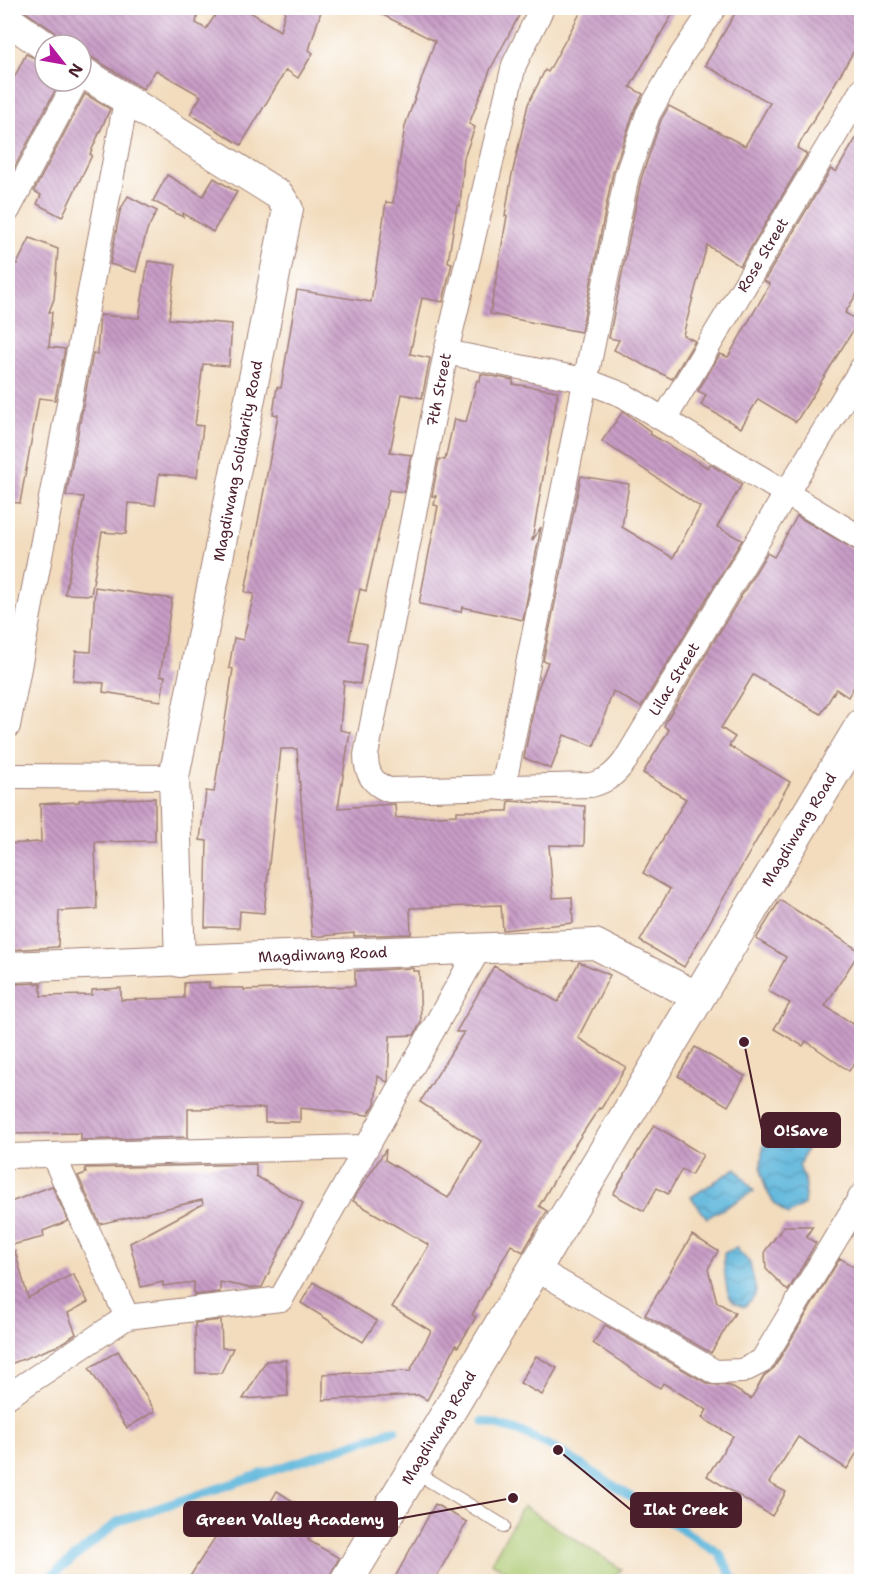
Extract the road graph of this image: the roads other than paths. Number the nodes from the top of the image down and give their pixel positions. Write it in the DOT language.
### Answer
graph roads {
  1 [pos="542,8"];
  2 [pos="714,8"];
  3 [pos="8,20"];
  4 [pos="33,38"];
  5 [pos="93,79"];
  6 [pos="861,90"];
  7 [pos="70,93"];
  8 [pos="126,101"];
  9 [pos="8,210"];
  10 [pos="446,352"];
  11 [pos="861,368"];
  12 [pos="584,380"];
  13 [pos="665,418"];
  14 [pos="787,494"];
  15 [pos="861,539"];
  16 [pos="861,725"];
  17 [pos="8,726"];
  18 [pos="8,776"];
  19 [pos="174,777"];
  20 [pos="372,779"];
  21 [pos="503,788"];
  22 [pos="478,950"];
  23 [pos="180,962"];
  24 [pos="8,967"];
  25 [pos="696,996"];
  26 [pos="364,1148"];
  27 [pos="53,1155"];
  28 [pos="8,1156"];
  29 [pos="860,1200"];
  30 [pos="535,1268"];
  31 [pos="127,1317"];
  32 [pos="8,1396"];
  33 [pos="413,1470"];
  34 [pos="504,1526"];
  35 [pos="346,1581"];
  1 -- 10 [label="street, 7th Street"];
  2 -- 12 [label="street"];
  3 -- 4 [label="street"];
  5 -- 8 [label="street, Magdiwang Solidarity Road"];
  6 -- 13 [label="street, Rose Street"];
  7 -- 9 [label="street"];
  8 -- 17 [label="street"];
  8 -- 19 [label="street, Magdiwang Solidarity Road"];
  10 -- 12 [label="street"];
  10 -- 20 [label="street, 7th Street"];
  11 -- 14 [label="street, Lilac Street"];
  12 -- 13 [label="street"];
  12 -- 21 [label="street"];
  13 -- 14 [label="street"];
  14 -- 15 [label="street"];
  14 -- 21 [label="street, Lilac Street"];
  16 -- 25 [label="main road, Magdiwang Road"];
  18 -- 19 [label="street"];
  19 -- 23 [label="street, Magdiwang Solidarity Road"];
  20 -- 21 [label="street, Lilac Street"];
  22 -- 23 [label="street, Magdiwang Road"];
  22 -- 25 [label="street, Magdiwang Road"];
  22 -- 26 [label="street"];
  23 -- 24 [label="street, Magdiwang Road"];
  25 -- 30 [label="main road, Magdiwang Road"];
  26 -- 27 [label="street"];
  26 -- 31 [label="street"];
  27 -- 28 [label="street"];
  27 -- 31 [label="street"];
  29 -- 30 [label="street"];
  30 -- 33 [label="main road, Magdiwang Road"];
  31 -- 32 [label="street"];
  33 -- 34 [label="lane"];
  33 -- 35 [label="main road, Magdiwang Road"];
}
